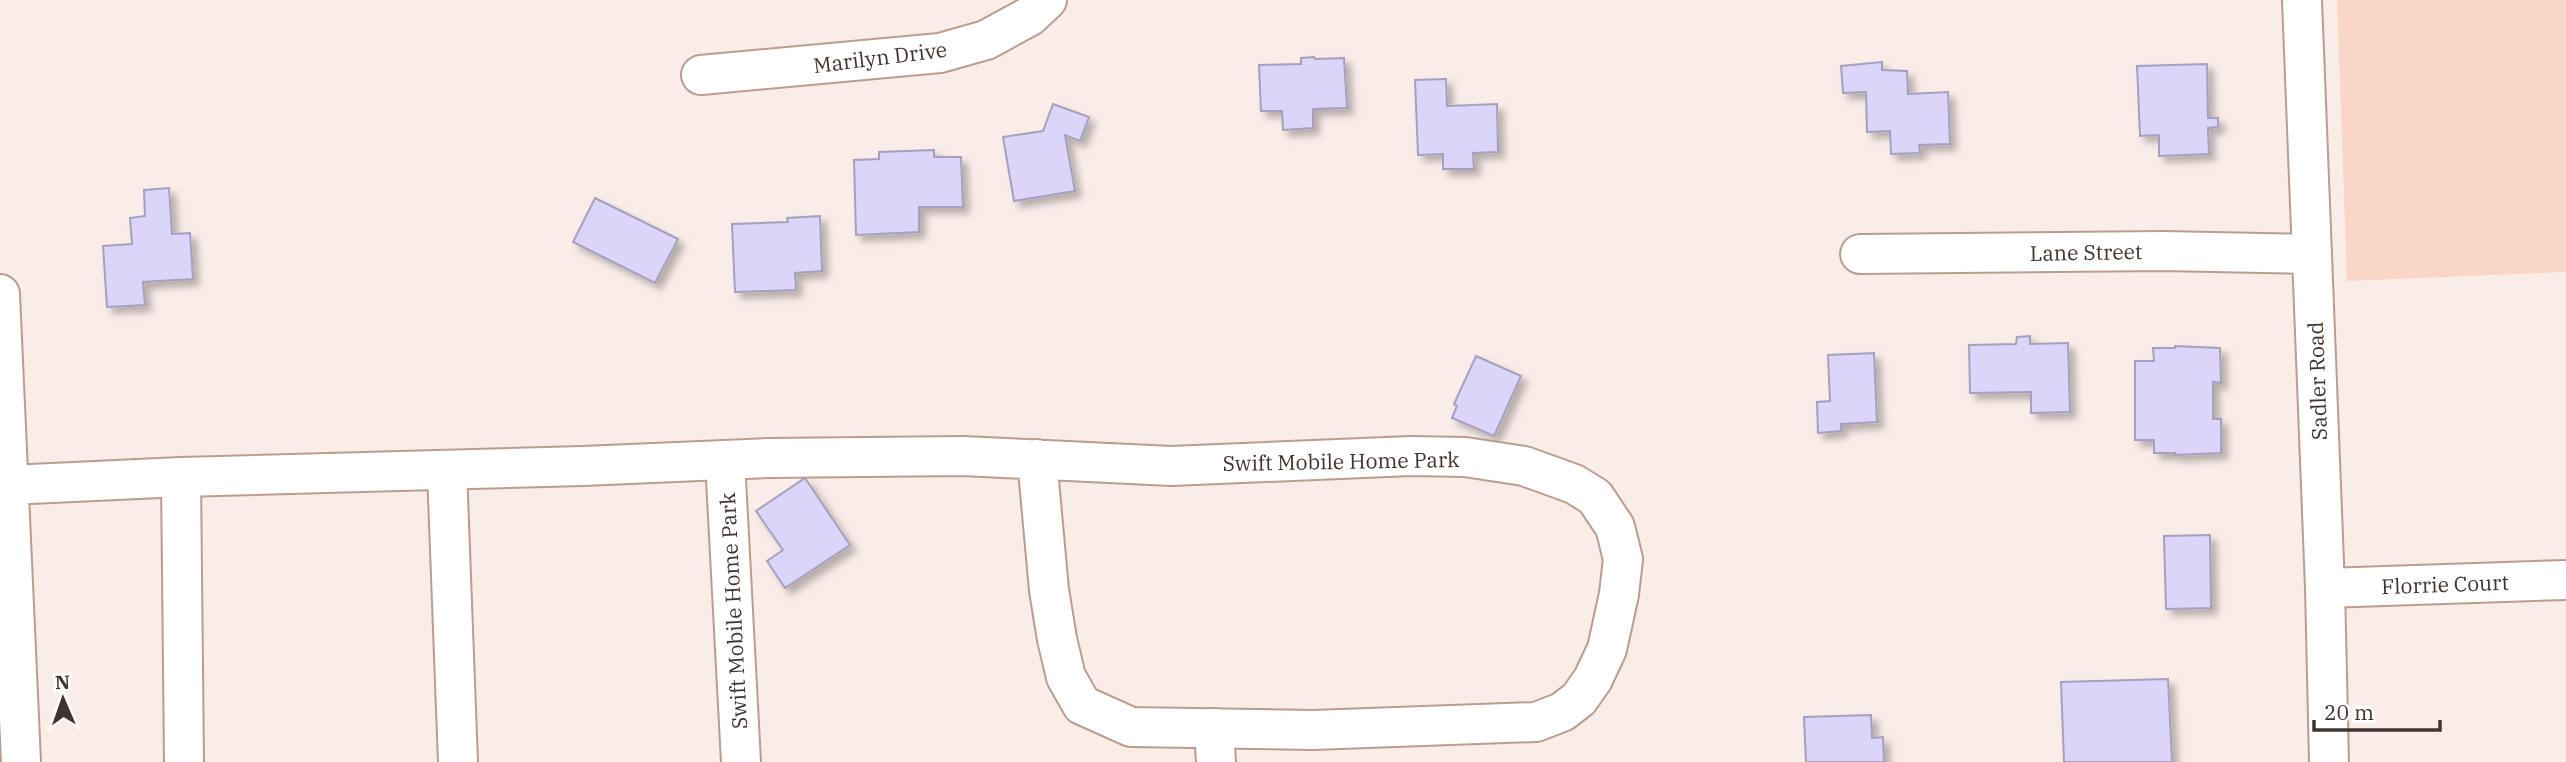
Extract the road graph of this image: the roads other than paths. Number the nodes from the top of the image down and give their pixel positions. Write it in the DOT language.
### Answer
graph roads {
  1 [pos="1047,0"];
  2 [pos="2302,0"];
  3 [pos="701,75"];
  4 [pos="1860,254"];
  5 [pos="2312,254"];
  6 [pos="0,293"];
  7 [pos="1037,459"];
  8 [pos="725,460"];
  9 [pos="447,470"];
  10 [pos="181,477"];
  11 [pos="9,485"];
  12 [pos="2566,580"];
  13 [pos="2325,588"];
  14 [pos="1215,745"];
  15 [pos="21,762"];
  16 [pos="184,762"];
  17 [pos="458,762"];
  18 [pos="741,762"];
  19 [pos="2329,762"];
  1 -- 3 [label="street, Marilyn Drive"];
  2 -- 5 [label="street, Sadler Road"];
  4 -- 5 [label="street, Lane Street"];
  5 -- 13 [label="street, Sadler Road"];
  6 -- 11 [label="street"];
  7 -- 8 [label="street, Swift Mobile Home Park"];
  7 -- 14 [label="street, Swift Mobile Home Park"];
  7 -- 14 [label="street, Swift Mobile Home Park"];
  8 -- 9 [label="street, Swift Mobile Home Park"];
  8 -- 18 [label="street, Swift Mobile Home Park"];
  9 -- 10 [label="street, Swift Mobile Home Park"];
  9 -- 17 [label="street"];
  10 -- 11 [label="street, Swift Mobile Home Park"];
  10 -- 16 [label="street"];
  11 -- 15 [label="street"];
  12 -- 13 [label="street, Florrie Court"];
  13 -- 19 [label="street, Sadler Road"];
}
